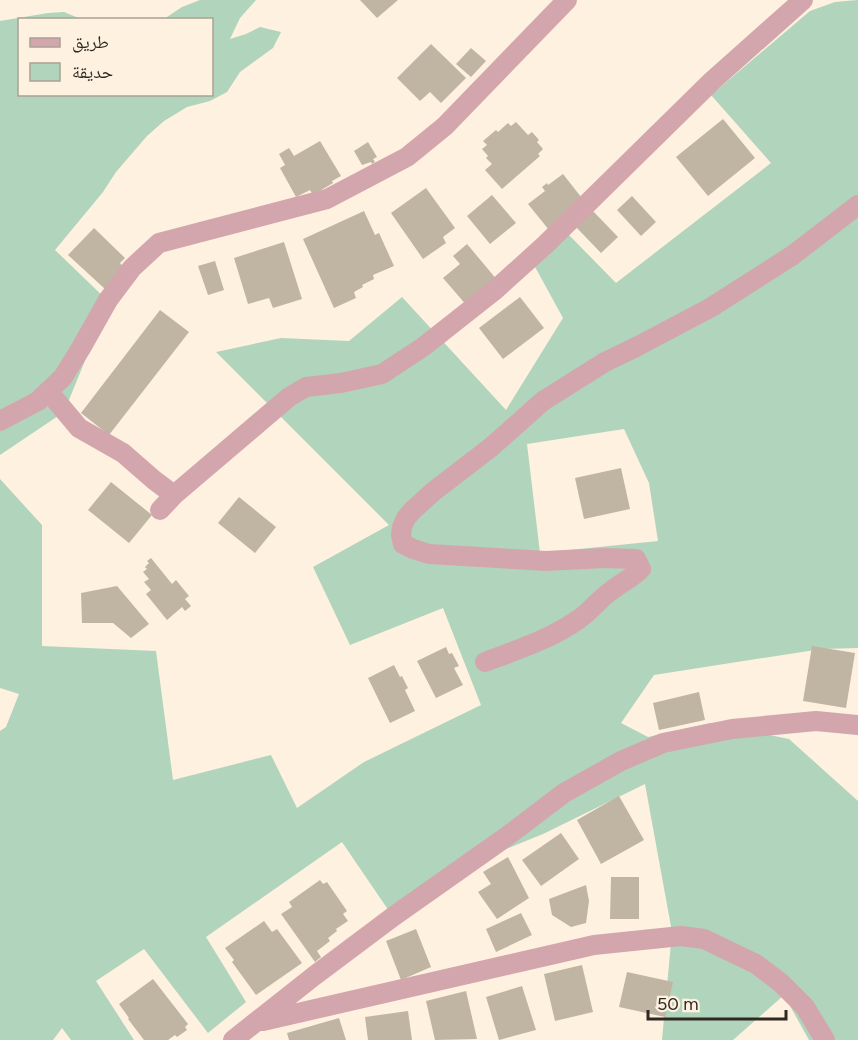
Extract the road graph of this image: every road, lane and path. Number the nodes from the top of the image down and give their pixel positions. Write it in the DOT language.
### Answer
graph roads {
  1 [pos="567,0"];
  2 [pos="804,0"];
  3 [pos="858,205"];
  4 [pos="48,391"];
  5 [pos="0,421"];
  6 [pos="174,495"];
  7 [pos="160,510"];
  8 [pos="485,662"];
  9 [pos="858,725"];
  10 [pos="256,1022"];
  11 [pos="233,1040"];
  12 [pos="825,1040"];
  1 -- 4 [label="street"];
  2 -- 6 [label="street"];
  3 -- 8 [label="street"];
  4 -- 5 [label="street"];
  4 -- 6 [label="street"];
  6 -- 7 [label="street"];
  9 -- 10 [label="street"];
  10 -- 11 [label="street"];
  10 -- 12 [label="street"];
}
